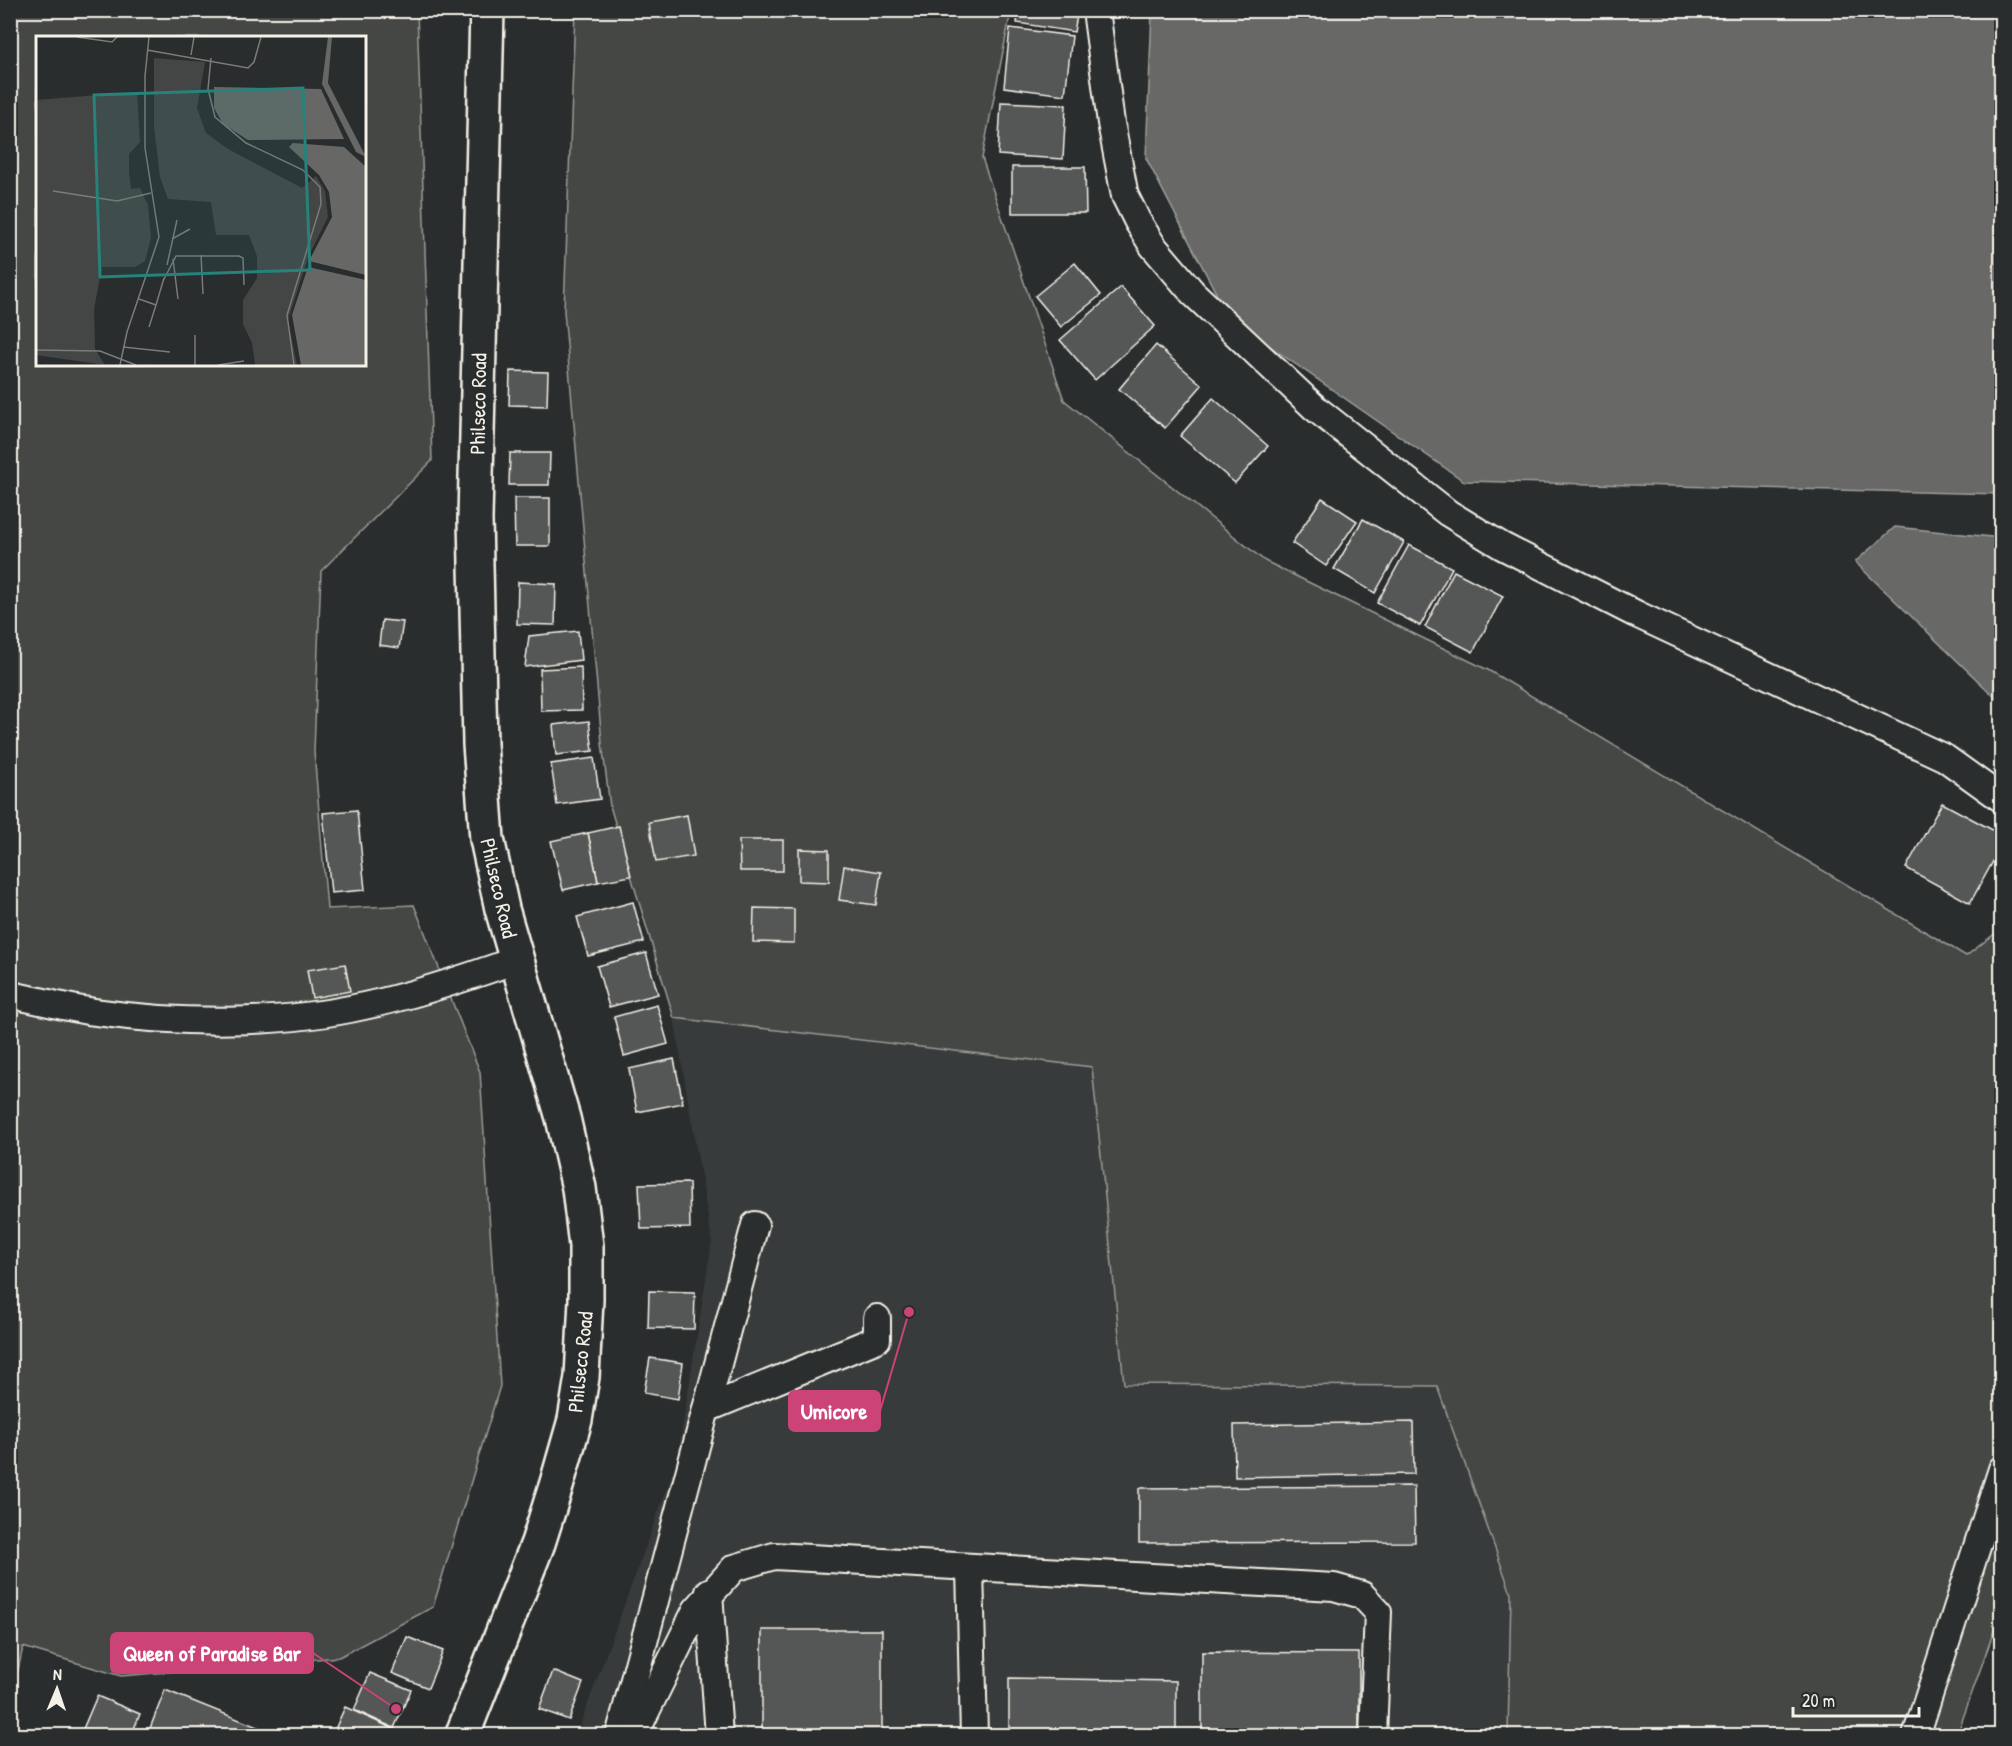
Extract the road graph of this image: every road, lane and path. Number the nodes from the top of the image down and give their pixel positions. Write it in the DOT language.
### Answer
graph roads {
  1 [pos="487,10"];
  2 [pos="1096,10"];
  3 [pos="2001,799"];
  4 [pos="516,960"];
  5 [pos="10,995"];
  6 [pos="755,1225"];
  7 [pos="878,1318"];
  8 [pos="706,1409"];
  9 [pos="2001,1469"];
  10 [pos="970,1568"];
  11 [pos="709,1592"];
  12 [pos="462,1736"];
  13 [pos="619,1736"];
  14 [pos="634,1736"];
  15 [pos="719,1736"];
  16 [pos="974,1736"];
  17 [pos="1373,1736"];
  18 [pos="1916,1736"];
  1 -- 4 [label="street, Philseco Road"];
  2 -- 3 [label="lane"];
  4 -- 5 [label="lane"];
  4 -- 12 [label="street, Philseco Road"];
  6 -- 8 [label="lane"];
  7 -- 8 [label="lane"];
  8 -- 13 [label="lane"];
  9 -- 18 [label="lane"];
  10 -- 11 [label="lane"];
  10 -- 16 [label="lane"];
  10 -- 17 [label="lane"];
  11 -- 14 [label="lane"];
  11 -- 15 [label="lane"];
}
